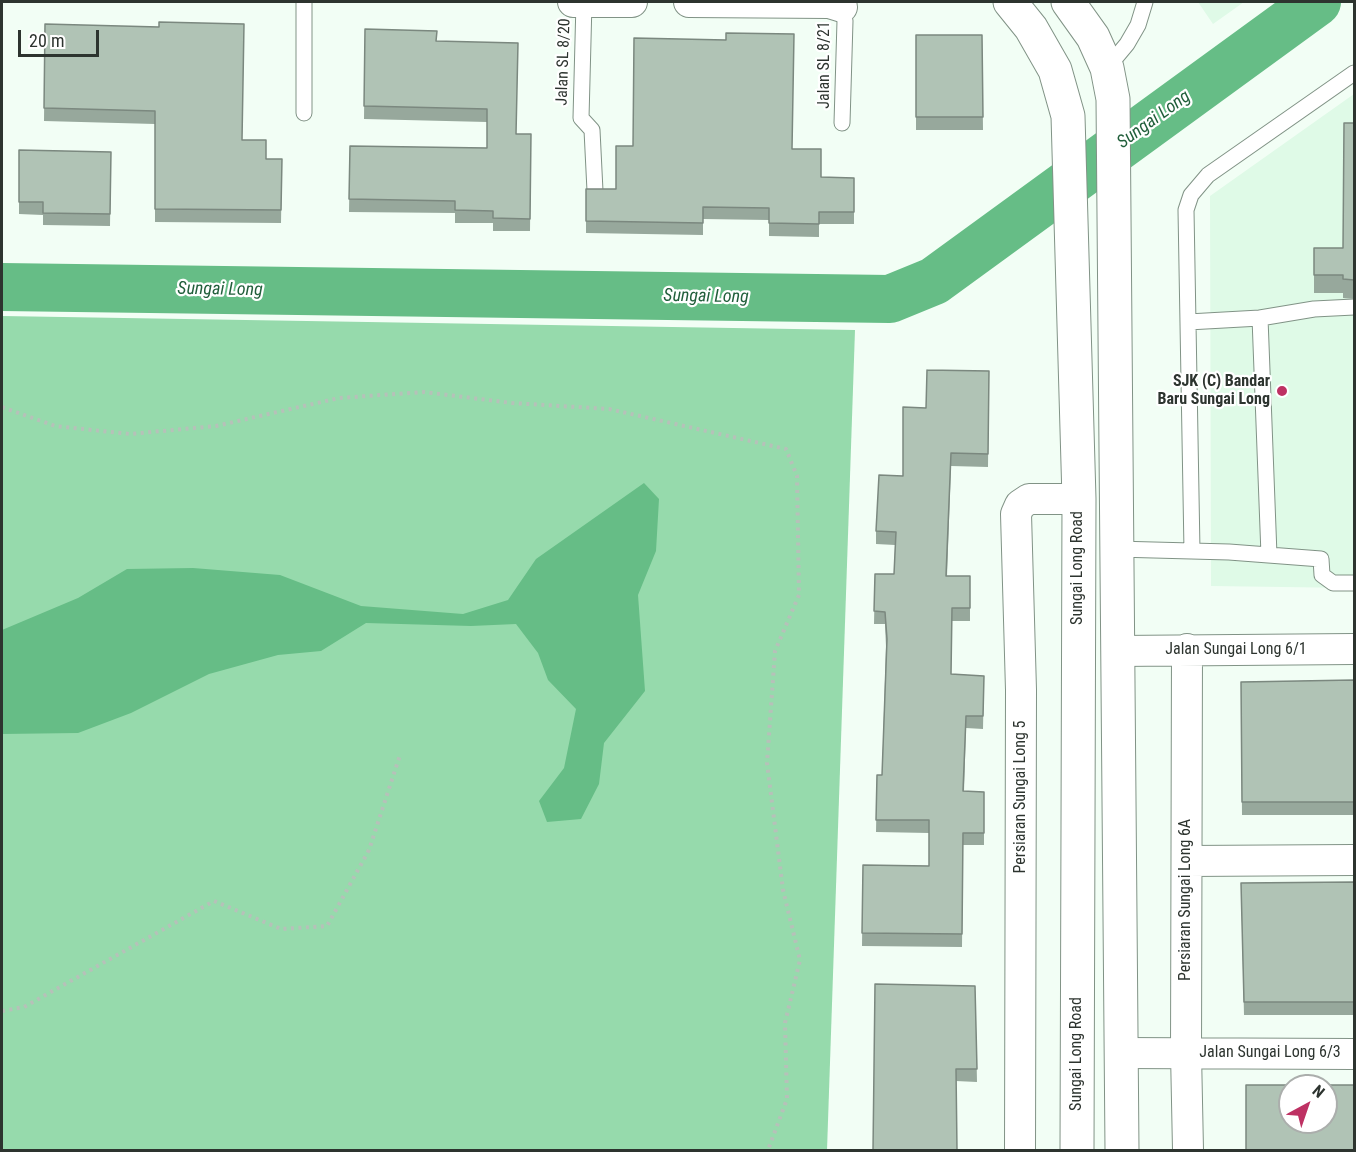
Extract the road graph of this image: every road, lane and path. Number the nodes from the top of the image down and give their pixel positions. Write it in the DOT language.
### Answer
graph roads {
  1 [pos="304,2"];
  2 [pos="573,2"];
  3 [pos="584,2"];
  4 [pos="632,2"];
  5 [pos="689,2"];
  6 [pos="1010,2"];
  7 [pos="1068,2"];
  8 [pos="1145,2"];
  9 [pos="842,7"];
  10 [pos="1354,73"];
  11 [pos="1110,84"];
  12 [pos="304,113"];
  13 [pos="842,123"];
  14 [pos="596,191"];
  15 [pos="1354,307"];
  16 [pos="1260,318"];
  17 [pos="1188,322"];
  18 [pos="2,406"];
  19 [pos="1078,499"];
  20 [pos="1116,549"];
  21 [pos="1192,551"];
  22 [pos="1269,555"];
  23 [pos="1354,583"];
  24 [pos="1187,649"];
  25 [pos="1354,649"];
  26 [pos="1118,651"];
  27 [pos="400,755"];
  28 [pos="1354,860"];
  29 [pos="1187,861"];
  30 [pos="2,1011"];
  31 [pos="1121,1053"];
  32 [pos="1186,1053"];
  33 [pos="1354,1054"];
  34 [pos="768,1150"];
  35 [pos="1020,1150"];
  36 [pos="1077,1150"];
  37 [pos="1122,1150"];
  38 [pos="1188,1150"];
  1 -- 12 [label="lane"];
  2 -- 3 [label="street"];
  3 -- 4 [label="street"];
  3 -- 14 [label="lane, Jalan SL 8/20"];
  5 -- 9 [label="street"];
  6 -- 19 [label="street, Sungai Long Road"];
  7 -- 11 [label="street"];
  8 -- 11 [label="lane"];
  9 -- 13 [label="lane, Jalan SL 8/21"];
  10 -- 17 [label="lane"];
  11 -- 20 [label="street"];
  15 -- 16 [label="lane"];
  16 -- 17 [label="lane"];
  16 -- 22 [label="lane"];
  17 -- 21 [label="lane"];
  18 -- 34 [label="path"];
  19 -- 35 [label="street, Persiaran Sungai Long 5"];
  19 -- 36 [label="street, Sungai Long Road"];
  20 -- 21 [label="lane"];
  20 -- 26 [label="street"];
  21 -- 22 [label="lane"];
  22 -- 23 [label="lane"];
  24 -- 25 [label="street, Jalan Sungai Long 6/1"];
  24 -- 26 [label="street, Jalan Sungai Long 6/1"];
  24 -- 29 [label="street, Persiaran Sungai Long 6A"];
  26 -- 31 [label="street"];
  27 -- 30 [label="path"];
  28 -- 29 [label="street"];
  29 -- 32 [label="street, Persiaran Sungai Long 6A"];
  31 -- 32 [label="street, Jalan Sungai Long 6/3"];
  31 -- 37 [label="street"];
  32 -- 33 [label="street, Jalan Sungai Long 6/3"];
  32 -- 38 [label="street, Persiaran Sungai Long 6A"];
}
